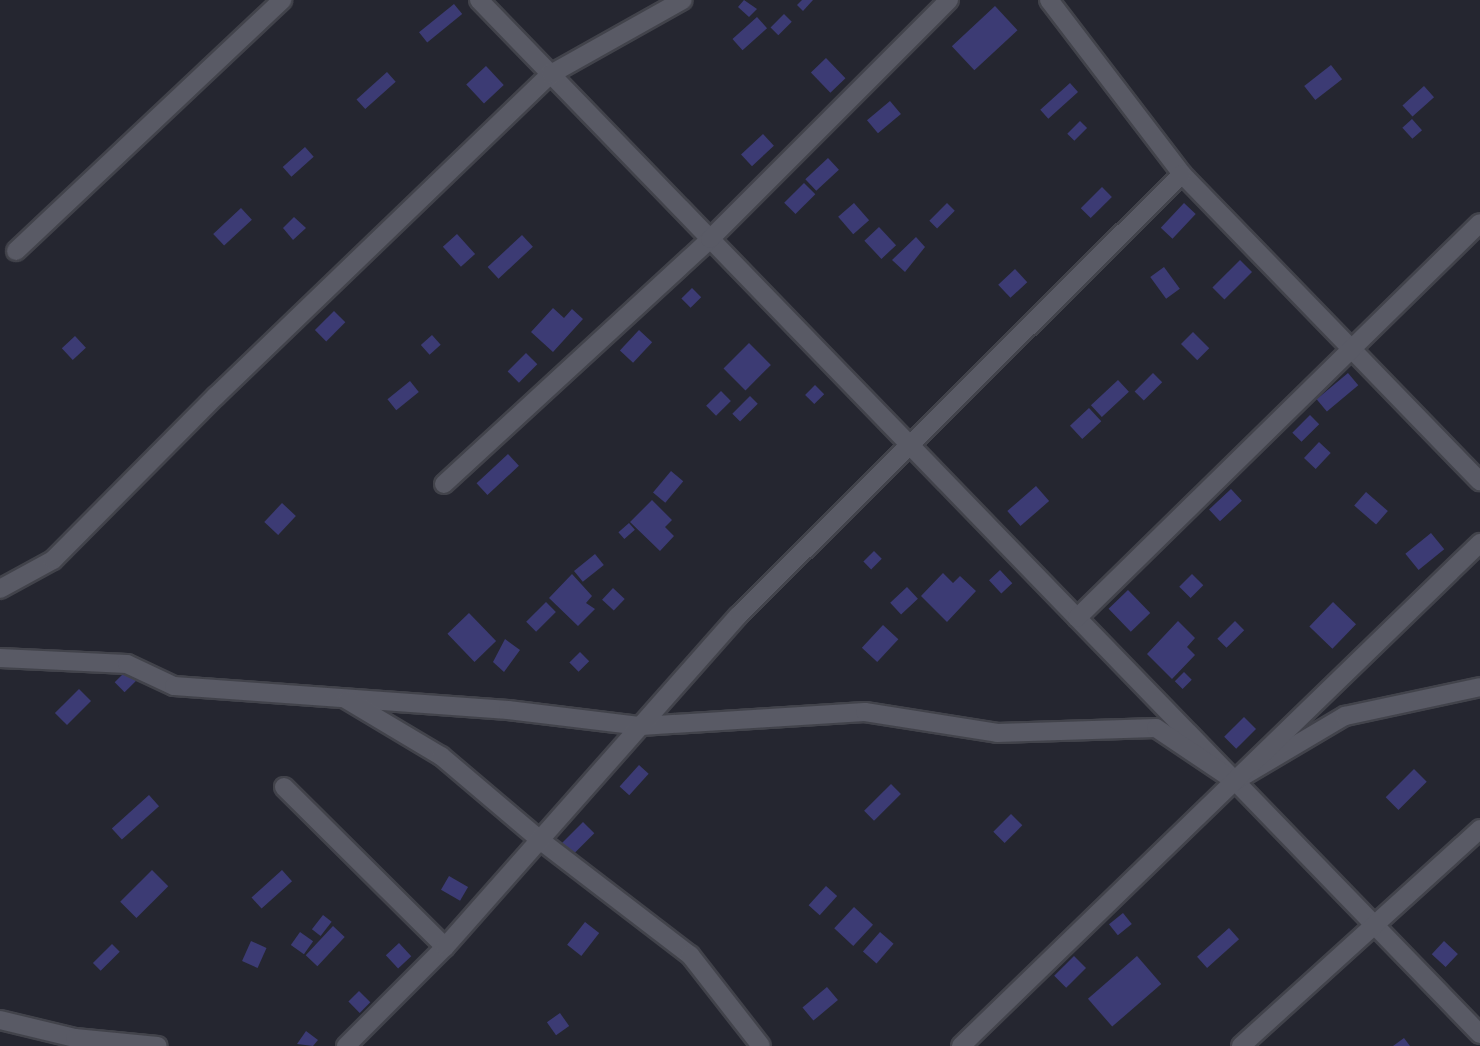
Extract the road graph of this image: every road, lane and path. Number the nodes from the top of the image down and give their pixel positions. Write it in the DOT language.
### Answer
graph roads {
  1 [pos="282,0"];
  2 [pos="479,0"];
  3 [pos="683,0"];
  4 [pos="949,0"];
  5 [pos="1049,0"];
  6 [pos="551,74"];
  7 [pos="1182,174"];
  8 [pos="1480,223"];
  9 [pos="710,239"];
  10 [pos="16,251"];
  11 [pos="1352,349"];
  12 [pos="910,445"];
  13 [pos="1480,481"];
  14 [pos="444,484"];
  15 [pos="1480,543"];
  16 [pos="0,590"];
  17 [pos="1077,618"];
  18 [pos="0,658"];
  19 [pos="1480,687"];
  20 [pos="343,698"];
  21 [pos="641,726"];
  22 [pos="1235,781"];
  23 [pos="284,787"];
  24 [pos="1480,829"];
  25 [pos="540,840"];
  26 [pos="1374,925"];
  27 [pos="445,947"];
  28 [pos="0,1020"];
  29 [pos="1480,1034"];
  30 [pos="158,1046"];
  31 [pos="346,1046"];
  32 [pos="761,1046"];
  33 [pos="961,1046"];
  34 [pos="1241,1046"];
  1 -- 10 [label="street"];
  2 -- 6 [label="street"];
  3 -- 6 [label="street"];
  4 -- 9 [label="street"];
  5 -- 7 [label="street"];
  6 -- 9 [label="street"];
  6 -- 16 [label="street"];
  7 -- 11 [label="street"];
  7 -- 12 [label="street"];
  8 -- 11 [label="street"];
  9 -- 12 [label="street"];
  9 -- 14 [label="street"];
  11 -- 13 [label="street"];
  11 -- 17 [label="street"];
  12 -- 17 [label="street"];
  12 -- 21 [label="street"];
  15 -- 22 [label="street"];
  17 -- 22 [label="street"];
  18 -- 20 [label="street"];
  19 -- 22 [label="street"];
  20 -- 21 [label="street"];
  20 -- 25 [label="street"];
  21 -- 22 [label="street"];
  21 -- 25 [label="street"];
  22 -- 26 [label="street"];
  22 -- 33 [label="street"];
  23 -- 27 [label="street"];
  24 -- 26 [label="street"];
  25 -- 27 [label="street"];
  25 -- 32 [label="street"];
  26 -- 29 [label="street"];
  26 -- 34 [label="street"];
  27 -- 31 [label="street"];
  28 -- 30 [label="street"];
}
